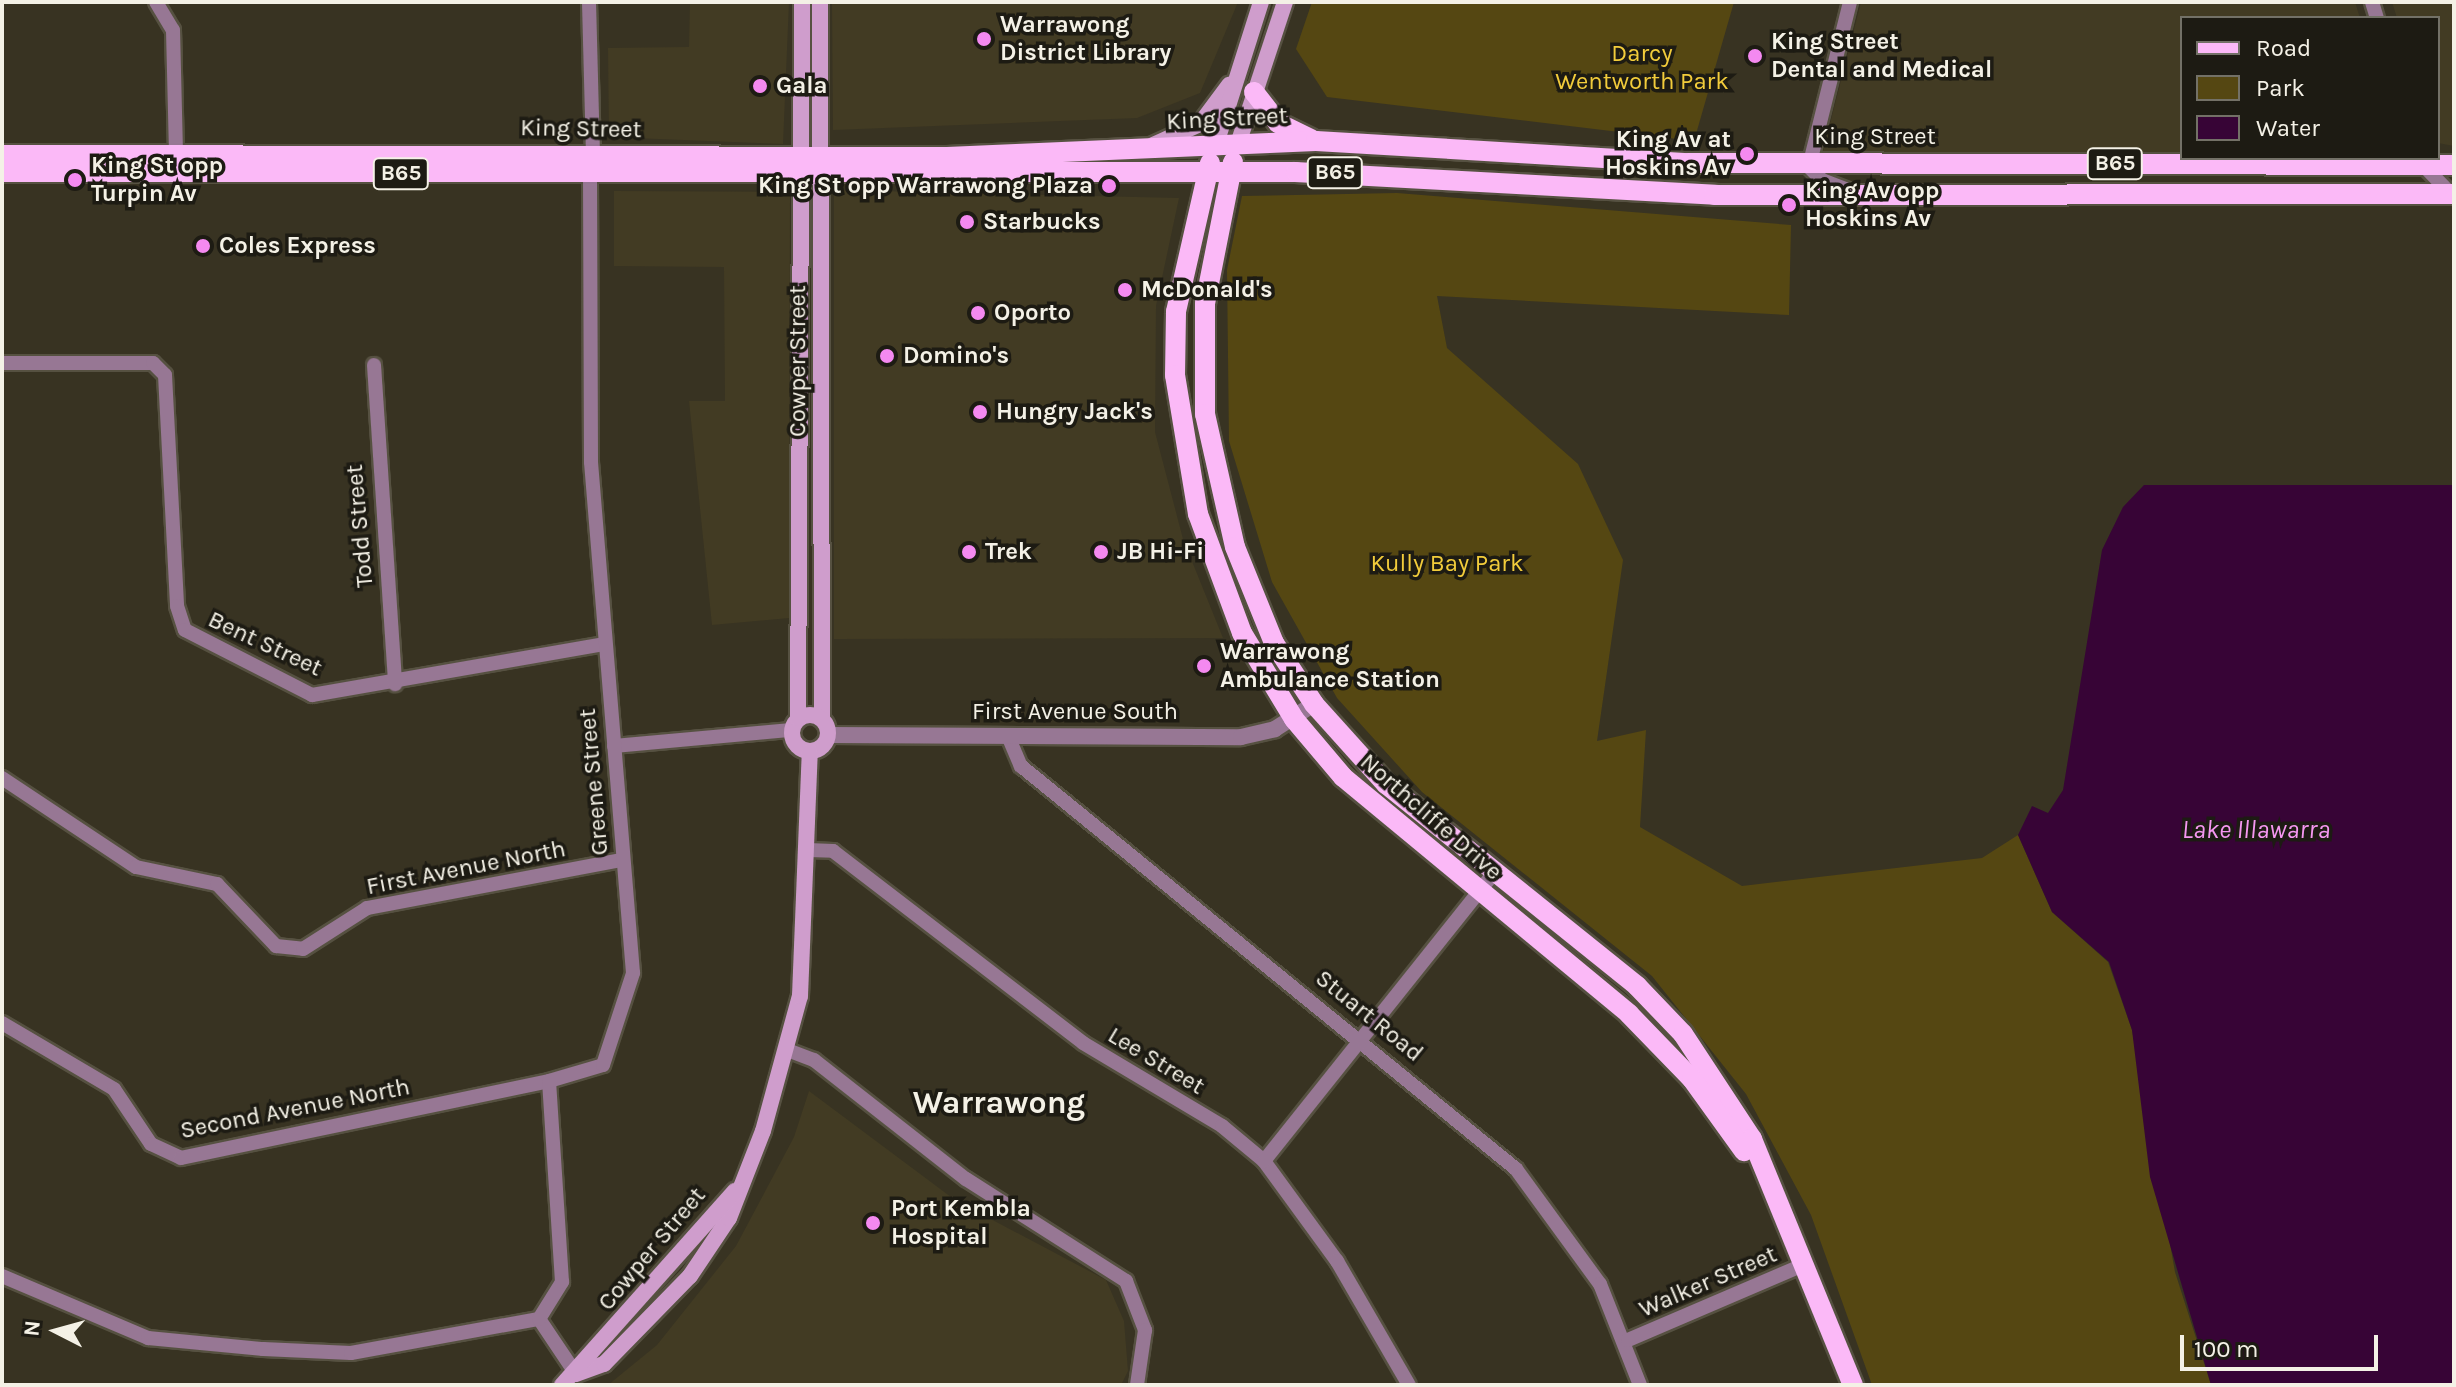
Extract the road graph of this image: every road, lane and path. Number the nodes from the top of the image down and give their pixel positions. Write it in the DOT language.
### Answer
graph roads {
  1 [pos="156,2"];
  2 [pos="589,2"];
  3 [pos="802,2"];
  4 [pos="820,2"];
  5 [pos="1261,2"];
  6 [pos="1285,2"];
  7 [pos="1850,2"];
  8 [pos="1243,63"];
  9 [pos="1254,92"];
  10 [pos="1316,141"];
  11 [pos="1238,144"];
  12 [pos="1215,147"];
  13 [pos="1143,149"];
  14 [pos="176,153"];
  15 [pos="2,155"];
  16 [pos="2419,161"];
  17 [pos="1809,163"];
  18 [pos="800,164"];
  19 [pos="591,165"];
  20 [pos="821,165"];
  21 [pos="2454,165"];
  22 [pos="2,172"];
  23 [pos="212,172"];
  24 [pos="1230,174"];
  25 [pos="1205,175"];
  26 [pos="2452,194"];
  27 [pos="1861,195"];
  28 [pos="2,363"];
  29 [pos="374,365"];
  30 [pos="604,644"];
  31 [pos="395,684"];
  32 [pos="1314,704"];
  33 [pos="1294,719"];
  34 [pos="795,724"];
  35 [pos="825,727"];
  36 [pos="1008,736"];
  37 [pos="614,746"];
  38 [pos="810,751"];
  39 [pos="2,778"];
  40 [pos="808,850"];
  41 [pos="622,860"];
  42 [pos="1493,874"];
  43 [pos="1478,892"];
  44 [pos="2,1023"];
  45 [pos="1363,1040"];
  46 [pos="790,1051"];
  47 [pos="549,1081"];
  48 [pos="1264,1161"];
  49 [pos="735,1191"];
  50 [pos="695,1235"];
  51 [pos="1805,1264"];
  52 [pos="2,1276"];
  53 [pos="690,1276"];
  54 [pos="644,1302"];
  55 [pos="539,1319"];
  56 [pos="1628,1340"];
  57 [pos="576,1374"];
  58 [pos="562,1385"];
  59 [pos="1137,1385"];
  60 [pos="1409,1385"];
  61 [pos="1640,1385"];
  62 [pos="1853,1385"];
  1 -- 14 [label="street"];
  2 -- 19 [label="street, Greene Street"];
  3 -- 18 [label="main road, Cowper Street"];
  4 -- 20 [label="main road, Cowper Street"];
  5 -- 8 [label="main road, Northcliffe Drive"];
  6 -- 9 [label="main road, Northcliffe Drive"];
  7 -- 17 [label="street"];
  8 -- 12 [label="main road, Northcliffe Drive"];
  8 -- 13 [label="main road"];
  9 -- 10 [label="main road"];
  9 -- 11 [label="main road, Northcliffe Drive"];
  10 -- 11 [label="main road, King Street / B65"];
  10 -- 17 [label="main road, King Street / B65"];
  11 -- 12 [label="main road, King Street / B65"];
  11 -- 24 [label="main road, Northcliffe Drive"];
  12 -- 13 [label="main road, King Street / B65"];
  12 -- 25 [label="main road, Northcliffe Drive"];
  13 -- 20 [label="main road, King Street / B65"];
  14 -- 15 [label="main road, King Street / B65"];
  14 -- 19 [label="main road, King Street / B65"];
  14 -- 23 [label="street"];
  16 -- 17 [label="main road, King Street / B65"];
  16 -- 21 [label="main road, King Street / B65"];
  16 -- 26 [label="street"];
  17 -- 27 [label="street"];
  18 -- 19 [label="main road, King Street / B65"];
  18 -- 20 [label="main road, King Street / B65"];
  18 -- 34 [label="main road, Cowper Street"];
  19 -- 23 [label="main road, King Street / B65"];
  19 -- 30 [label="street, Greene Street"];
  20 -- 25 [label="main road, King Street / B65"];
  20 -- 35 [label="main road, Cowper Street"];
  22 -- 23 [label="main road, King Street / B65"];
  24 -- 25 [label="main road, King Street / B65"];
  24 -- 27 [label="main road, King Street / B65"];
  24 -- 32 [label="main road, Northcliffe Drive"];
  25 -- 33 [label="main road, Northcliffe Drive"];
  26 -- 27 [label="main road, King Street / B65"];
  28 -- 31 [label="street, Bent Street"];
  29 -- 31 [label="street, Todd Street"];
  30 -- 31 [label="street, Bent Street"];
  30 -- 37 [label="street, Greene Street"];
  32 -- 33 [label="street, First Avenue South"];
  32 -- 42 [label="main road, Northcliffe Drive"];
  33 -- 36 [label="street, First Avenue South"];
  33 -- 43 [label="main road, Northcliffe Drive"];
  34 -- 35 [label="main road"];
  34 -- 37 [label="street"];
  34 -- 38 [label="main road"];
  35 -- 36 [label="street, First Avenue South"];
  35 -- 38 [label="main road"];
  36 -- 45 [label="street, Stuart Road"];
  37 -- 41 [label="street, Greene Street"];
  38 -- 40 [label="main road, Cowper Street"];
  39 -- 41 [label="street, First Avenue North"];
  40 -- 46 [label="main road, Cowper Street"];
  40 -- 48 [label="street, Lee Street"];
  41 -- 47 [label="street, Greene Street"];
  42 -- 43 [label="street"];
  42 -- 51 [label="main road, Northcliffe Drive"];
  43 -- 45 [label="street"];
  43 -- 51 [label="main road, Northcliffe Drive"];
  44 -- 47 [label="street, Second Avenue North"];
  45 -- 48 [label="street"];
  45 -- 56 [label="street, Stuart Road"];
  46 -- 49 [label="main road, Cowper Street"];
  46 -- 59 [label="street"];
  47 -- 55 [label="street"];
  48 -- 60 [label="street, Lee Street"];
  49 -- 50 [label="main road, Cowper Street"];
  49 -- 53 [label="main road, Cowper Street"];
  50 -- 53 [label="main road"];
  50 -- 54 [label="main road, Cowper Street"];
  51 -- 56 [label="street, Walker Street"];
  51 -- 62 [label="main road, Northcliffe Drive"];
  52 -- 55 [label="street"];
  53 -- 54 [label="main road"];
  53 -- 57 [label="main road, Cowper Street"];
  54 -- 57 [label="main road, Cowper Street"];
  55 -- 57 [label="street"];
  56 -- 61 [label="street, Stuart Road"];
  57 -- 58 [label="main road, Cowper Street"];
}
